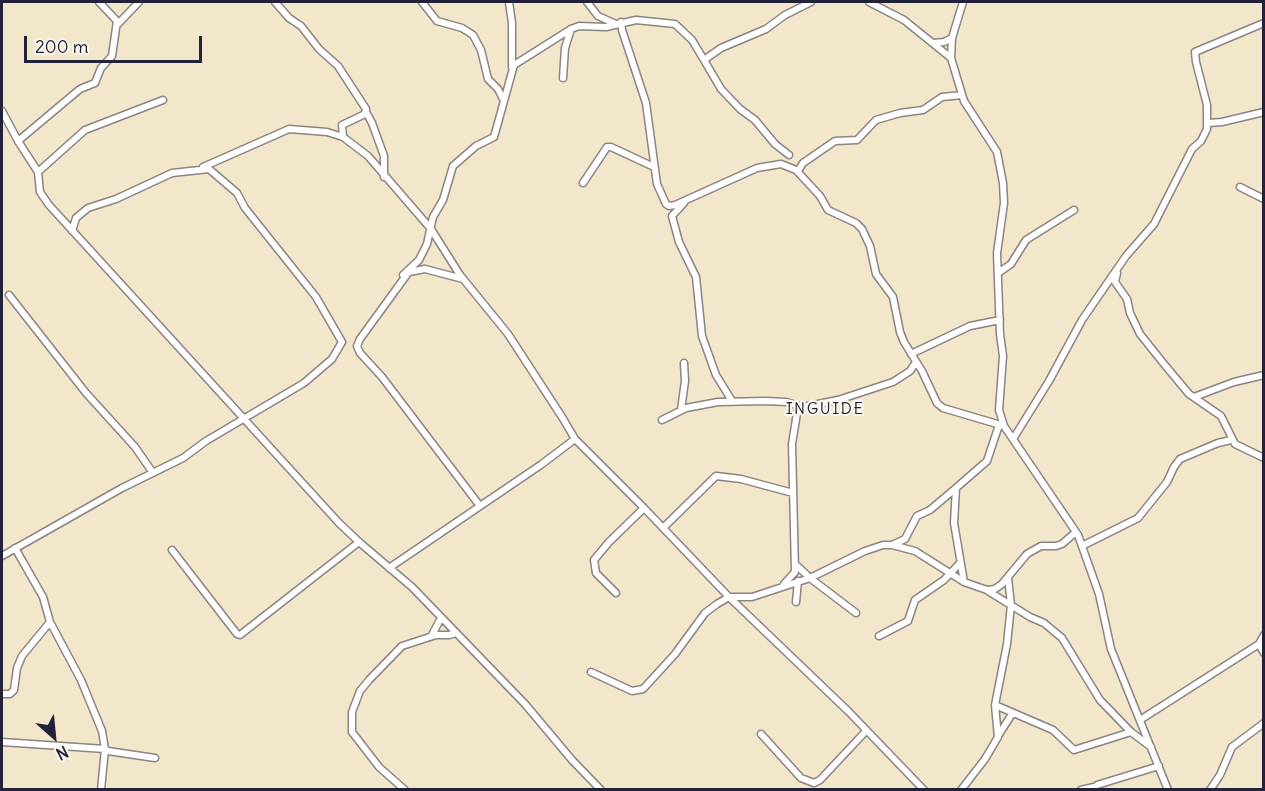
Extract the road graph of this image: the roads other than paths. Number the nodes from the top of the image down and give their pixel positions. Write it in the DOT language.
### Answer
graph roads {
  1 [pos="99,2"];
  2 [pos="139,2"];
  3 [pos="274,2"];
  4 [pos="422,2"];
  5 [pos="509,2"];
  6 [pos="587,2"];
  7 [pos="811,2"];
  8 [pos="870,2"];
  9 [pos="963,2"];
  10 [pos="618,23"];
  11 [pos="1263,23"];
  12 [pos="117,25"];
  13 [pos="571,29"];
  14 [pos="952,38"];
  15 [pos="933,43"];
  16 [pos="951,58"];
  17 [pos="704,60"];
  18 [pos="512,67"];
  19 [pos="563,78"];
  20 [pos="962,95"];
  21 [pos="503,99"];
  22 [pos="163,100"];
  23 [pos="2,111"];
  24 [pos="1263,111"];
  25 [pos="366,112"];
  26 [pos="1208,123"];
  27 [pos="342,125"];
  28 [pos="327,132"];
  29 [pos="343,137"];
  30 [pos="18,141"];
  31 [pos="789,155"];
  32 [pos="654,167"];
  33 [pos="201,168"];
  34 [pos="798,171"];
  35 [pos="38,172"];
  36 [pos="384,177"];
  37 [pos="584,183"];
  38 [pos="1240,187"];
  39 [pos="687,199"];
  40 [pos="1263,199"];
  41 [pos="1074,210"];
  42 [pos="431,229"];
  43 [pos="72,231"];
  44 [pos="1118,267"];
  45 [pos="408,273"];
  46 [pos="998,273"];
  47 [pos="464,279"];
  48 [pos="9,295"];
  49 [pos="1000,320"];
  50 [pos="910,354"];
  51 [pos="916,362"];
  52 [pos="684,363"];
  53 [pos="1263,375"];
  54 [pos="1194,397"];
  55 [pos="732,400"];
  56 [pos="798,407"];
  57 [pos="681,410"];
  58 [pos="244,418"];
  59 [pos="662,420"];
  60 [pos="1002,426"];
  61 [pos="574,439"];
  62 [pos="1013,439"];
  63 [pos="1231,440"];
  64 [pos="1263,458"];
  65 [pos="153,473"];
  66 [pos="956,488"];
  67 [pos="793,493"];
  68 [pos="480,506"];
  69 [pos="644,508"];
  70 [pos="663,528"];
  71 [pos="1076,532"];
  72 [pos="358,542"];
  73 [pos="892,545"];
  74 [pos="1082,546"];
  75 [pos="15,548"];
  76 [pos="172,550"];
  77 [pos="2,556"];
  78 [pos="960,563"];
  79 [pos="795,564"];
  80 [pos="389,568"];
  81 [pos="949,574"];
  82 [pos="810,578"];
  83 [pos="1008,578"];
  84 [pos="798,581"];
  85 [pos="964,582"];
  86 [pos="781,586"];
  87 [pos="987,590"];
  88 [pos="616,593"];
  89 [pos="729,597"];
  90 [pos="796,602"];
  91 [pos="1011,605"];
  92 [pos="856,613"];
  93 [pos="441,618"];
  94 [pos="50,621"];
  95 [pos="456,633"];
  96 [pos="1263,635"];
  97 [pos="879,636"];
  98 [pos="430,638"];
  99 [pos="1259,644"];
  100 [pos="1263,653"];
  101 [pos="591,672"];
  102 [pos="2,694"];
  103 [pos="995,705"];
  104 [pos="1012,714"];
  105 [pos="1140,720"];
  106 [pos="1263,723"];
  107 [pos="866,730"];
  108 [pos="1131,732"];
  109 [pos="761,734"];
  110 [pos="998,737"];
  111 [pos="2,742"];
  112 [pos="1152,748"];
  113 [pos="105,749"];
  114 [pos="155,758"];
  115 [pos="1159,766"];
  116 [pos="1094,788"];
  117 [pos="101,789"];
  118 [pos="405,789"];
  119 [pos="602,789"];
  120 [pos="924,789"];
  121 [pos="961,789"];
  122 [pos="1081,789"];
  123 [pos="1168,789"];
  124 [pos="1210,789"];
  1 -- 12 [label="street"];
  2 -- 12 [label="street"];
  3 -- 25 [label="street"];
  4 -- 21 [label="street"];
  5 -- 18 [label="street"];
  6 -- 10 [label="street"];
  7 -- 17 [label="street"];
  8 -- 15 [label="street"];
  9 -- 14 [label="street"];
  10 -- 13 [label="street"];
  10 -- 17 [label="street"];
  10 -- 32 [label="street"];
  11 -- 26 [label="street"];
  12 -- 30 [label="street"];
  13 -- 18 [label="street"];
  13 -- 19 [label="street"];
  14 -- 15 [label="street"];
  14 -- 16 [label="street"];
  15 -- 16 [label="street"];
  16 -- 20 [label="street"];
  17 -- 31 [label="street"];
  18 -- 21 [label="street"];
  20 -- 34 [label="street"];
  20 -- 46 [label="street"];
  21 -- 42 [label="street"];
  22 -- 35 [label="street"];
  23 -- 30 [label="street"];
  24 -- 26 [label="street"];
  25 -- 27 [label="street"];
  25 -- 36 [label="street"];
  26 -- 44 [label="street"];
  27 -- 28 [label="street"];
  27 -- 29 [label="street"];
  28 -- 29 [label="street"];
  28 -- 33 [label="street"];
  29 -- 36 [label="street"];
  30 -- 35 [label="street"];
  32 -- 37 [label="street"];
  32 -- 39 [label="street"];
  33 -- 43 [label="street"];
  33 -- 58 [label="street"];
  34 -- 39 [label="street"];
  34 -- 50 [label="street"];
  35 -- 43 [label="street"];
  36 -- 42 [label="street"];
  38 -- 40 [label="street"];
  39 -- 55 [label="street"];
  41 -- 46 [label="street"];
  42 -- 45 [label="street"];
  42 -- 47 [label="street"];
  43 -- 58 [label="street"];
  44 -- 54 [label="street"];
  44 -- 62 [label="street"];
  45 -- 47 [label="street"];
  45 -- 68 [label="street"];
  46 -- 49 [label="street"];
  47 -- 61 [label="street"];
  48 -- 65 [label="street"];
  49 -- 50 [label="street"];
  49 -- 60 [label="street"];
  50 -- 51 [label="street"];
  51 -- 56 [label="street"];
  51 -- 60 [label="street"];
  52 -- 57 [label="street"];
  53 -- 54 [label="street"];
  54 -- 63 [label="street"];
  55 -- 56 [label="street"];
  55 -- 57 [label="street"];
  56 -- 67 [label="street"];
  57 -- 59 [label="street"];
  58 -- 65 [label="street"];
  58 -- 72 [label="street"];
  60 -- 62 [label="street"];
  60 -- 66 [label="street"];
  61 -- 68 [label="street"];
  61 -- 69 [label="street"];
  62 -- 71 [label="street"];
  63 -- 64 [label="street"];
  63 -- 74 [label="street"];
  65 -- 75 [label="street"];
  66 -- 73 [label="street"];
  66 -- 78 [label="street"];
  67 -- 70 [label="street"];
  67 -- 79 [label="street"];
  68 -- 80 [label="street"];
  69 -- 70 [label="street"];
  69 -- 88 [label="street"];
  70 -- 89 [label="street"];
  71 -- 74 [label="street"];
  71 -- 83 [label="street"];
  72 -- 76 [label="street"];
  72 -- 80 [label="street"];
  73 -- 81 [label="street"];
  73 -- 82 [label="street"];
  74 -- 105 [label="street"];
  75 -- 77 [label="street"];
  75 -- 94 [label="street"];
  78 -- 81 [label="street"];
  78 -- 85 [label="street"];
  79 -- 82 [label="street"];
  79 -- 86 [label="street"];
  80 -- 93 [label="street"];
  81 -- 85 [label="street"];
  81 -- 97 [label="street"];
  82 -- 84 [label="street"];
  82 -- 92 [label="street"];
  83 -- 87 [label="street"];
  83 -- 91 [label="street"];
  84 -- 86 [label="street"];
  84 -- 90 [label="street"];
  85 -- 87 [label="street"];
  86 -- 89 [label="street"];
  87 -- 91 [label="street"];
  89 -- 101 [label="street"];
  89 -- 107 [label="street"];
  91 -- 103 [label="street"];
  91 -- 108 [label="street"];
  93 -- 95 [label="street"];
  93 -- 98 [label="street"];
  94 -- 102 [label="street"];
  94 -- 113 [label="street"];
  95 -- 98 [label="street"];
  95 -- 119 [label="street"];
  96 -- 99 [label="street"];
  98 -- 118 [label="street"];
  99 -- 100 [label="street"];
  99 -- 105 [label="street"];
  103 -- 104 [label="street"];
  103 -- 110 [label="street"];
  104 -- 108 [label="street"];
  104 -- 110 [label="street"];
  105 -- 112 [label="street"];
  106 -- 124 [label="street"];
  107 -- 109 [label="street"];
  107 -- 120 [label="street"];
  108 -- 112 [label="street"];
  110 -- 121 [label="street"];
  111 -- 113 [label="street"];
  112 -- 115 [label="street"];
  113 -- 114 [label="street"];
  113 -- 117 [label="street"];
  115 -- 116 [label="street"];
  115 -- 123 [label="street"];
  116 -- 122 [label="street"];
}
